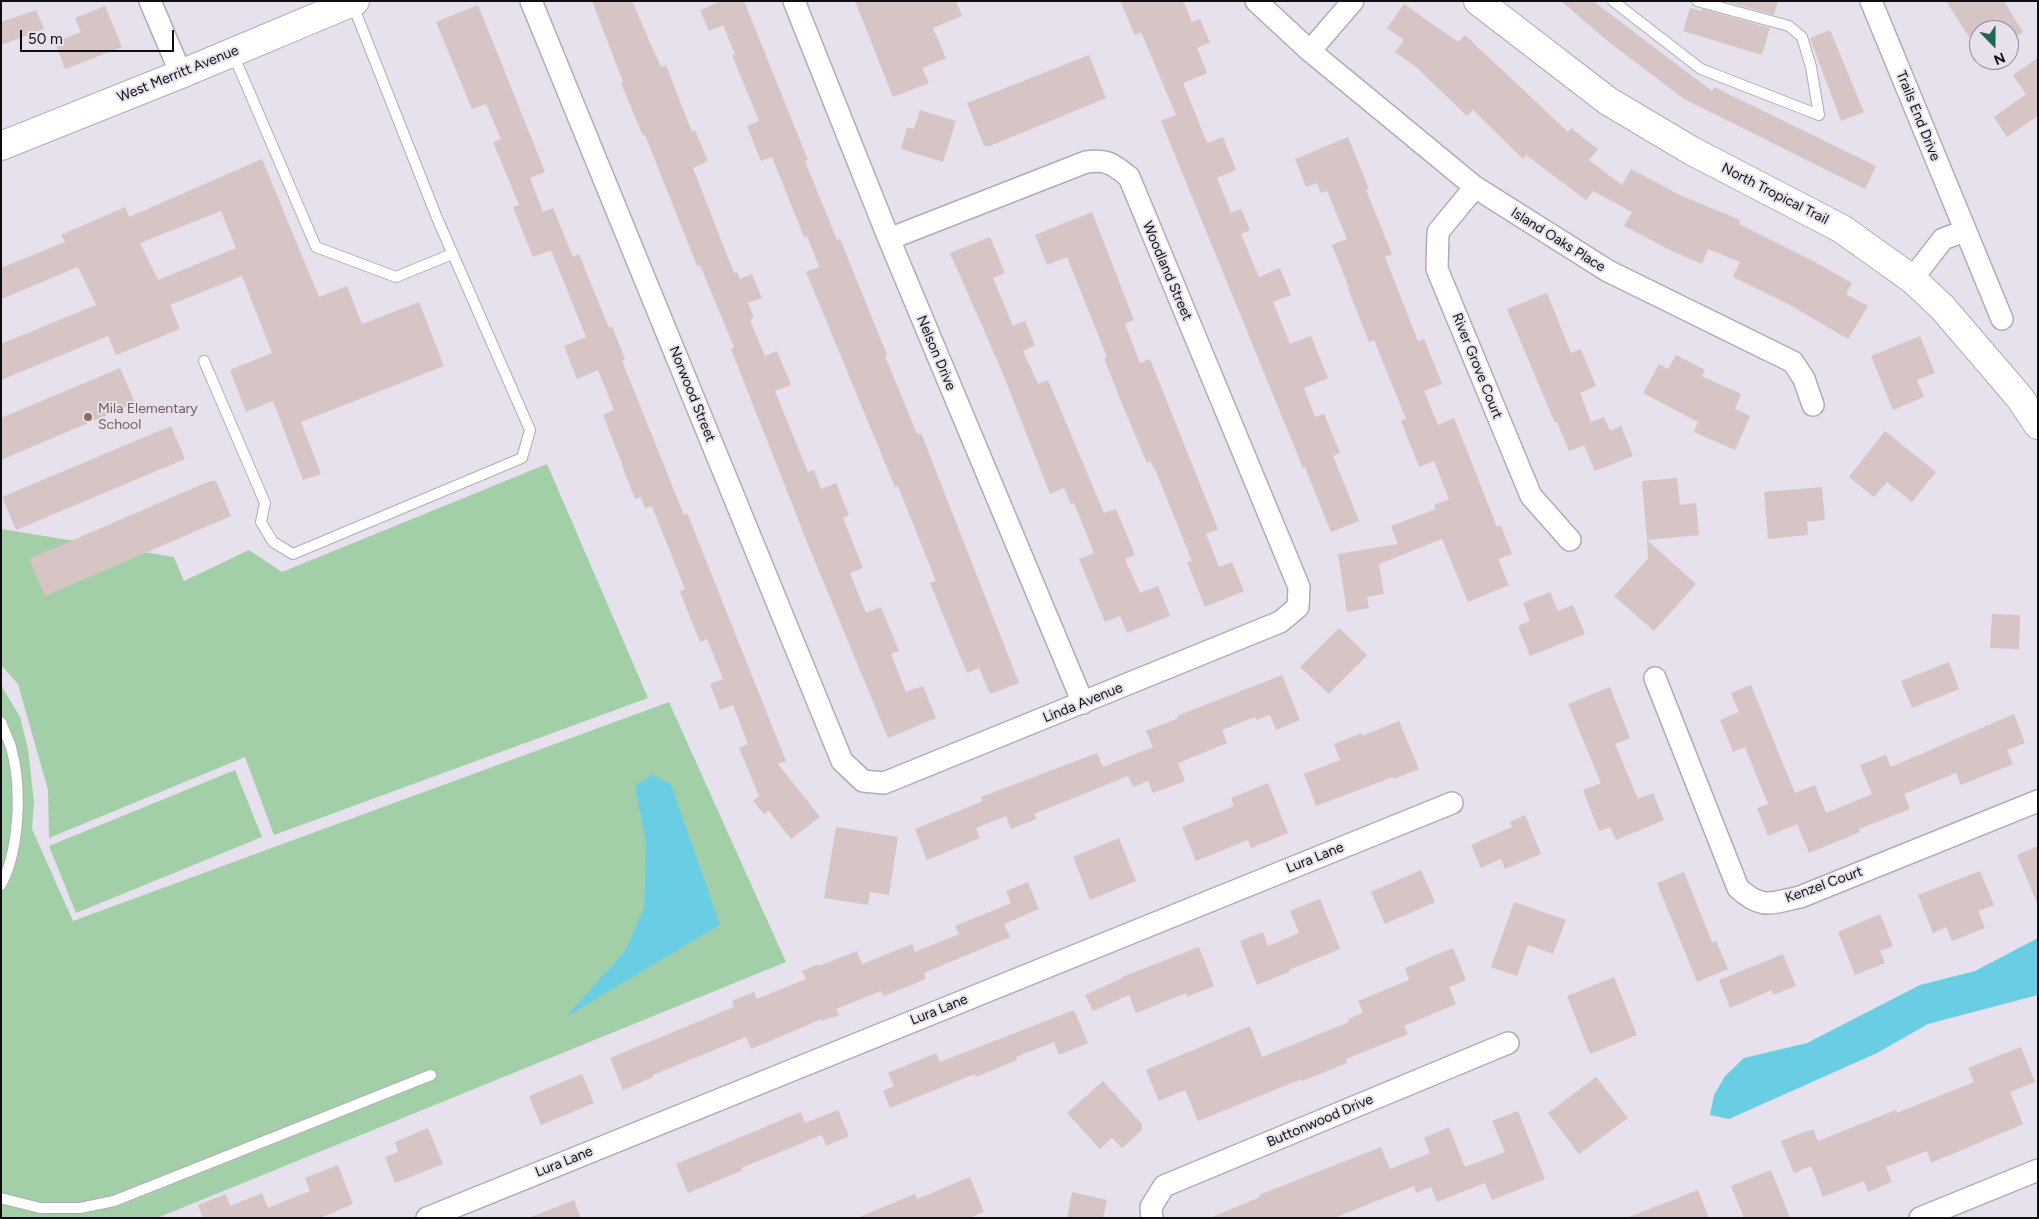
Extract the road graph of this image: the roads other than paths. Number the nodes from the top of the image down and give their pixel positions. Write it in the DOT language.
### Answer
graph roads {
  1 [pos="150,1"];
  2 [pos="531,1"];
  3 [pos="794,1"];
  4 [pos="1256,1"];
  5 [pos="1353,1"];
  6 [pos="1478,1"];
  7 [pos="1613,1"];
  8 [pos="1697,1"];
  9 [pos="1871,1"];
  10 [pos="353,2"];
  11 [pos="1310,51"];
  12 [pos="232,53"];
  13 [pos="181,74"];
  14 [pos="1,146"];
  15 [pos="1475,187"];
  16 [pos="1965,231"];
  17 [pos="889,239"];
  18 [pos="452,254"];
  19 [pos="1912,279"];
  20 [pos="2002,319"];
  21 [pos="204,361"];
  22 [pos="1813,405"];
  23 [pos="2038,425"];
  24 [pos="1570,540"];
  25 [pos="1298,607"];
  26 [pos="1655,678"];
  27 [pos="1083,703"];
  28 [pos="1,722"];
  29 [pos="863,781"];
  30 [pos="2038,801"];
  31 [pos="1452,803"];
  32 [pos="1,885"];
  33 [pos="1508,1042"];
  34 [pos="431,1075"];
  35 [pos="2038,1170"];
  36 [pos="1,1198"];
  37 [pos="427,1218"];
  38 [pos="1152,1218"];
  39 [pos="1920,1218"];
  1 -- 13 [label="street"];
  2 -- 29 [label="street, Norwood Street"];
  3 -- 17 [label="street, Nelson Drive"];
  4 -- 11 [label="street, Island Oaks Place"];
  5 -- 11 [label="street"];
  6 -- 19 [label="street, North Tropical Trail"];
  7 -- 8 [label="lane"];
  9 -- 16 [label="street, Trails End Drive"];
  10 -- 12 [label="street, West Merritt Avenue"];
  10 -- 18 [label="lane"];
  11 -- 15 [label="street, Island Oaks Place"];
  12 -- 13 [label="street, West Merritt Avenue"];
  12 -- 18 [label="lane"];
  13 -- 14 [label="street, West Merritt Avenue"];
  15 -- 22 [label="street, Island Oaks Place"];
  15 -- 24 [label="street, River Grove Court"];
  16 -- 19 [label="street"];
  16 -- 20 [label="street, Trails End Drive"];
  17 -- 25 [label="street, Woodland Street"];
  17 -- 27 [label="street, Nelson Drive"];
  18 -- 21 [label="lane"];
  19 -- 23 [label="street, North Tropical Trail"];
  25 -- 27 [label="street, Linda Avenue"];
  26 -- 30 [label="street, Kenzel Court"];
  27 -- 29 [label="street, Linda Avenue"];
  28 -- 32 [label="lane"];
  31 -- 37 [label="street, Lura Lane"];
  33 -- 38 [label="street, Buttonwood Drive"];
  34 -- 36 [label="lane"];
  35 -- 39 [label="street"];
}
